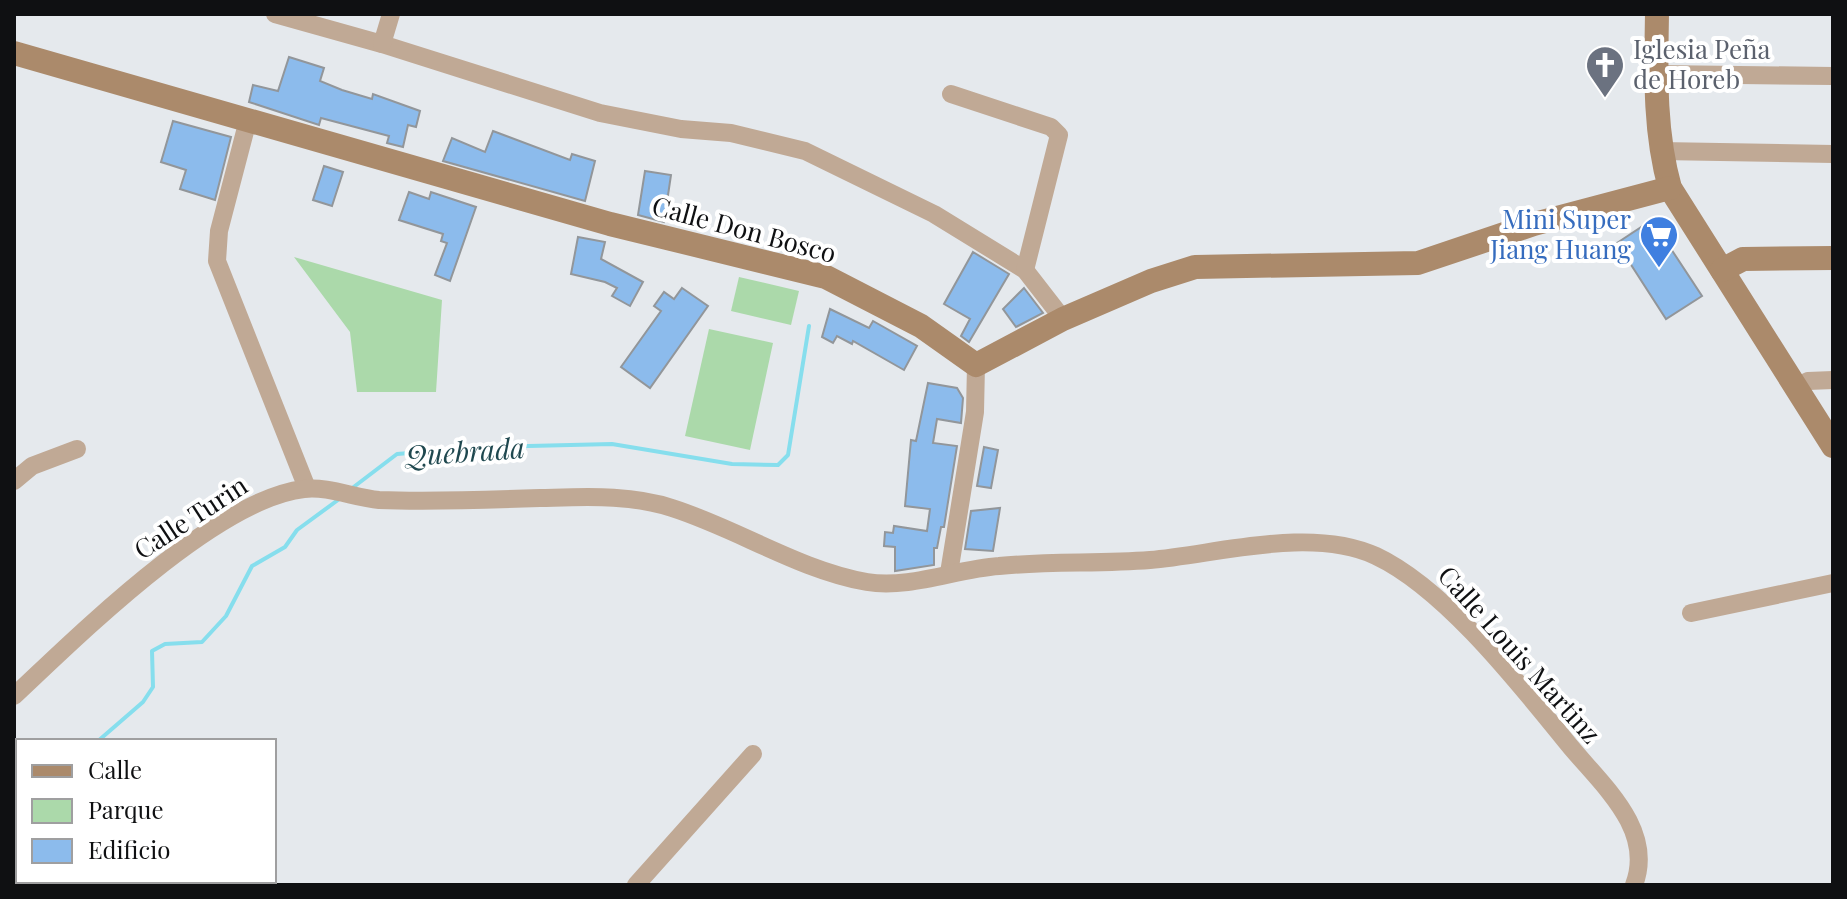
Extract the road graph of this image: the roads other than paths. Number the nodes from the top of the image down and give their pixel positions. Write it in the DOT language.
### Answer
graph roads {
  1 [pos="275,14"];
  2 [pos="391,14"];
  3 [pos="1657,14"];
  4 [pos="382,44"];
  5 [pos="14,53"];
  6 [pos="1657,74"];
  7 [pos="1833,76"];
  8 [pos="951,94"];
  9 [pos="248,120"];
  10 [pos="1660,151"];
  11 [pos="1833,154"];
  12 [pos="1670,188"];
  13 [pos="1833,258"];
  14 [pos="1025,270"];
  15 [pos="1722,270"];
  16 [pos="1063,319"];
  17 [pos="976,365"];
  18 [pos="1833,380"];
  19 [pos="1796,387"];
  20 [pos="1833,446"];
  21 [pos="77,449"];
  22 [pos="14,481"];
  23 [pos="307,488"];
  24 [pos="949,573"];
  25 [pos="1833,583"];
  26 [pos="1691,613"];
  27 [pos="14,696"];
  28 [pos="753,754"];
  29 [pos="636,885"];
  30 [pos="1634,885"];
  1 -- 4 [label="street"];
  2 -- 4 [label="street"];
  3 -- 6 [label="street"];
  4 -- 14 [label="street"];
  5 -- 9 [label="street, Calle Don Bosco"];
  6 -- 7 [label="street"];
  6 -- 10 [label="street"];
  8 -- 14 [label="street"];
  9 -- 17 [label="street, Calle Don Bosco"];
  9 -- 23 [label="street"];
  10 -- 11 [label="street"];
  10 -- 12 [label="street"];
  12 -- 15 [label="street"];
  12 -- 16 [label="street"];
  13 -- 15 [label="street"];
  14 -- 16 [label="street"];
  15 -- 19 [label="street"];
  16 -- 17 [label="street"];
  17 -- 24 [label="street"];
  18 -- 19 [label="street"];
  19 -- 20 [label="street"];
  21 -- 22 [label="street"];
  23 -- 24 [label="street, Calle Turin"];
  23 -- 27 [label="street, Calle Turin"];
  24 -- 30 [label="street, Calle Louis Martinz"];
  25 -- 26 [label="street"];
  28 -- 29 [label="street"];
}
